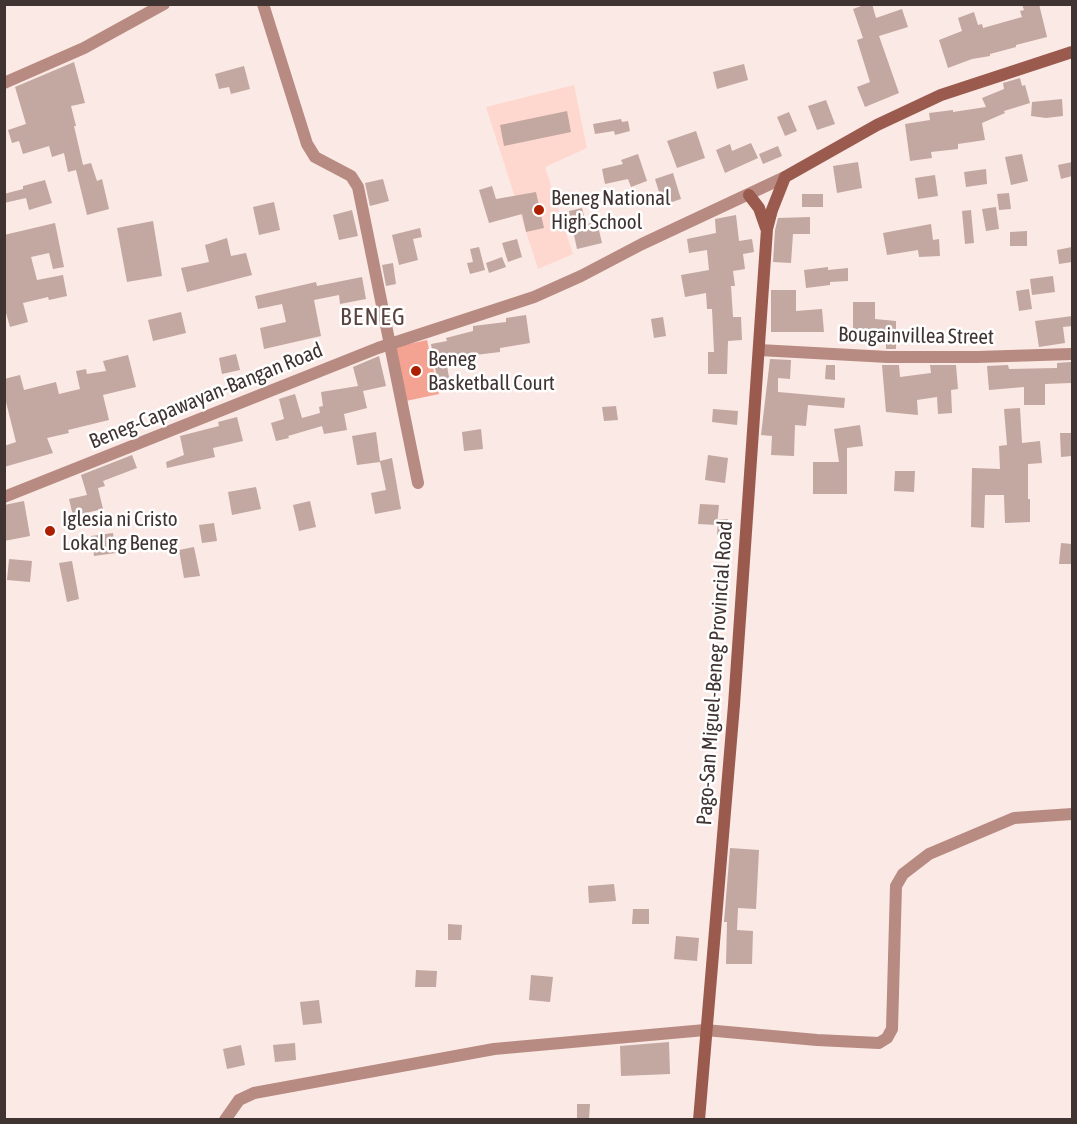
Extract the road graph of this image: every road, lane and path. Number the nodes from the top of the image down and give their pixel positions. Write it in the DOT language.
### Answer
graph roads {
  1 [pos="164,4"];
  2 [pos="263,4"];
  3 [pos="1072,52"];
  4 [pos="4,83"];
  5 [pos="785,177"];
  6 [pos="749,195"];
  7 [pos="767,229"];
  8 [pos="389,345"];
  9 [pos="759,350"];
  10 [pos="1072,354"];
  11 [pos="418,483"];
  12 [pos="4,497"];
  13 [pos="1072,814"];
  14 [pos="705,1030"];
  15 [pos="225,1119"];
  16 [pos="699,1119"];
  1 -- 4 [label="street"];
  2 -- 8 [label="street"];
  3 -- 5 [label="main road"];
  5 -- 6 [label="street, Beneg-Capawayan-Bangan Road"];
  5 -- 7 [label="main road, Pago-San Miguel-Beneg Provincial Road"];
  6 -- 7 [label="main road"];
  6 -- 8 [label="street, Beneg-Capawayan-Bangan Road"];
  7 -- 9 [label="main road, Pago-San Miguel-Beneg Provincial Road"];
  8 -- 11 [label="street"];
  8 -- 12 [label="street, Beneg-Capawayan-Bangan Road"];
  9 -- 10 [label="street, Bougainvillea Street"];
  9 -- 14 [label="main road, Pago-San Miguel-Beneg Provincial Road"];
  13 -- 14 [label="street"];
  14 -- 15 [label="street"];
  14 -- 16 [label="main road, Pago-San Miguel-Beneg Provincial Road"];
}
